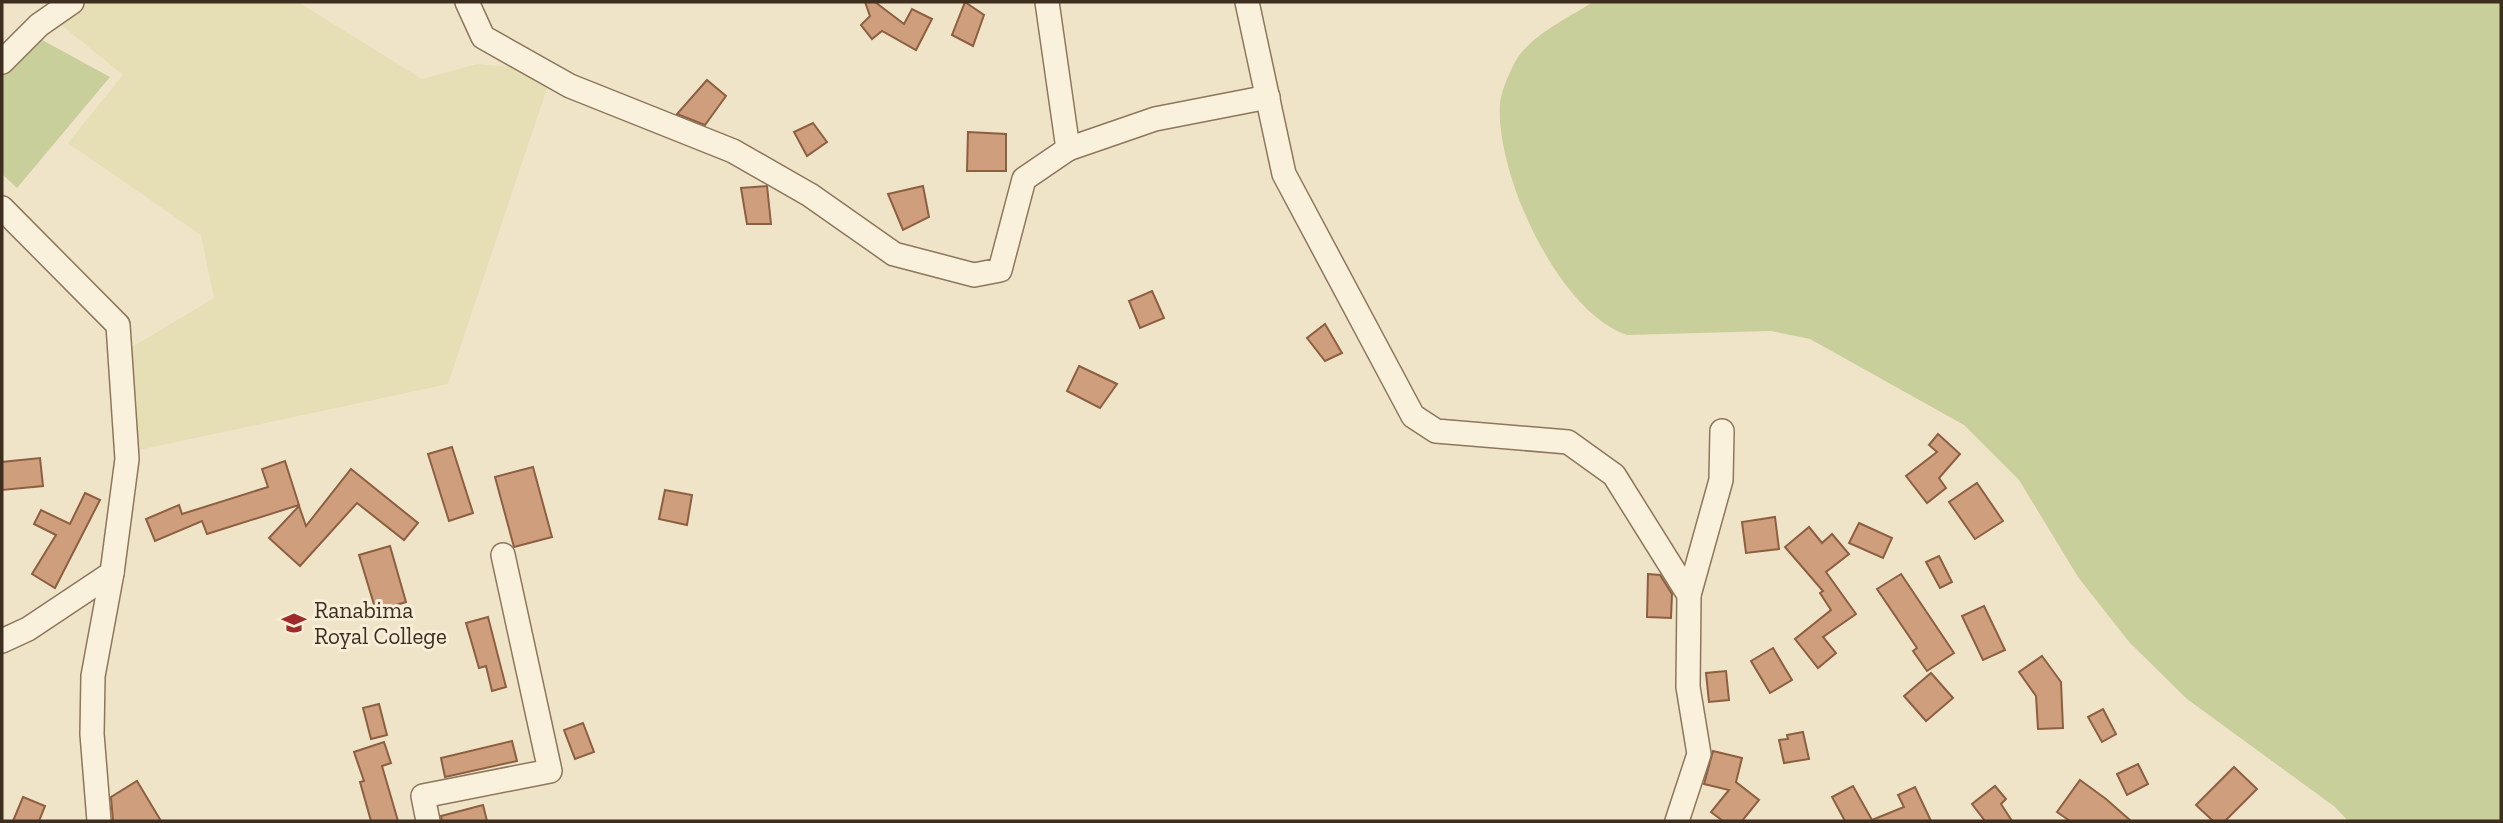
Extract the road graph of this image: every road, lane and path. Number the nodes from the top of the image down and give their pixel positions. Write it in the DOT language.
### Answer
graph roads {
  1 [pos="72,2"];
  2 [pos="467,2"];
  3 [pos="1047,2"];
  4 [pos="1247,2"];
  5 [pos="2,62"];
  6 [pos="1268,97"];
  7 [pos="1068,149"];
  8 [pos="2,208"];
  9 [pos="1722,430"];
  10 [pos="503,555"];
  11 [pos="112,573"];
  12 [pos="1689,595"];
  13 [pos="2,641"];
  14 [pos="99,821"];
  15 [pos="428,821"];
  16 [pos="1677,821"];
  1 -- 5 [label="street"];
  2 -- 7 [label="street"];
  3 -- 7 [label="street"];
  4 -- 6 [label="street"];
  6 -- 7 [label="street"];
  6 -- 12 [label="street"];
  8 -- 11 [label="street"];
  9 -- 12 [label="street"];
  10 -- 15 [label="street"];
  11 -- 13 [label="street"];
  11 -- 14 [label="street"];
  12 -- 16 [label="street"];
}
